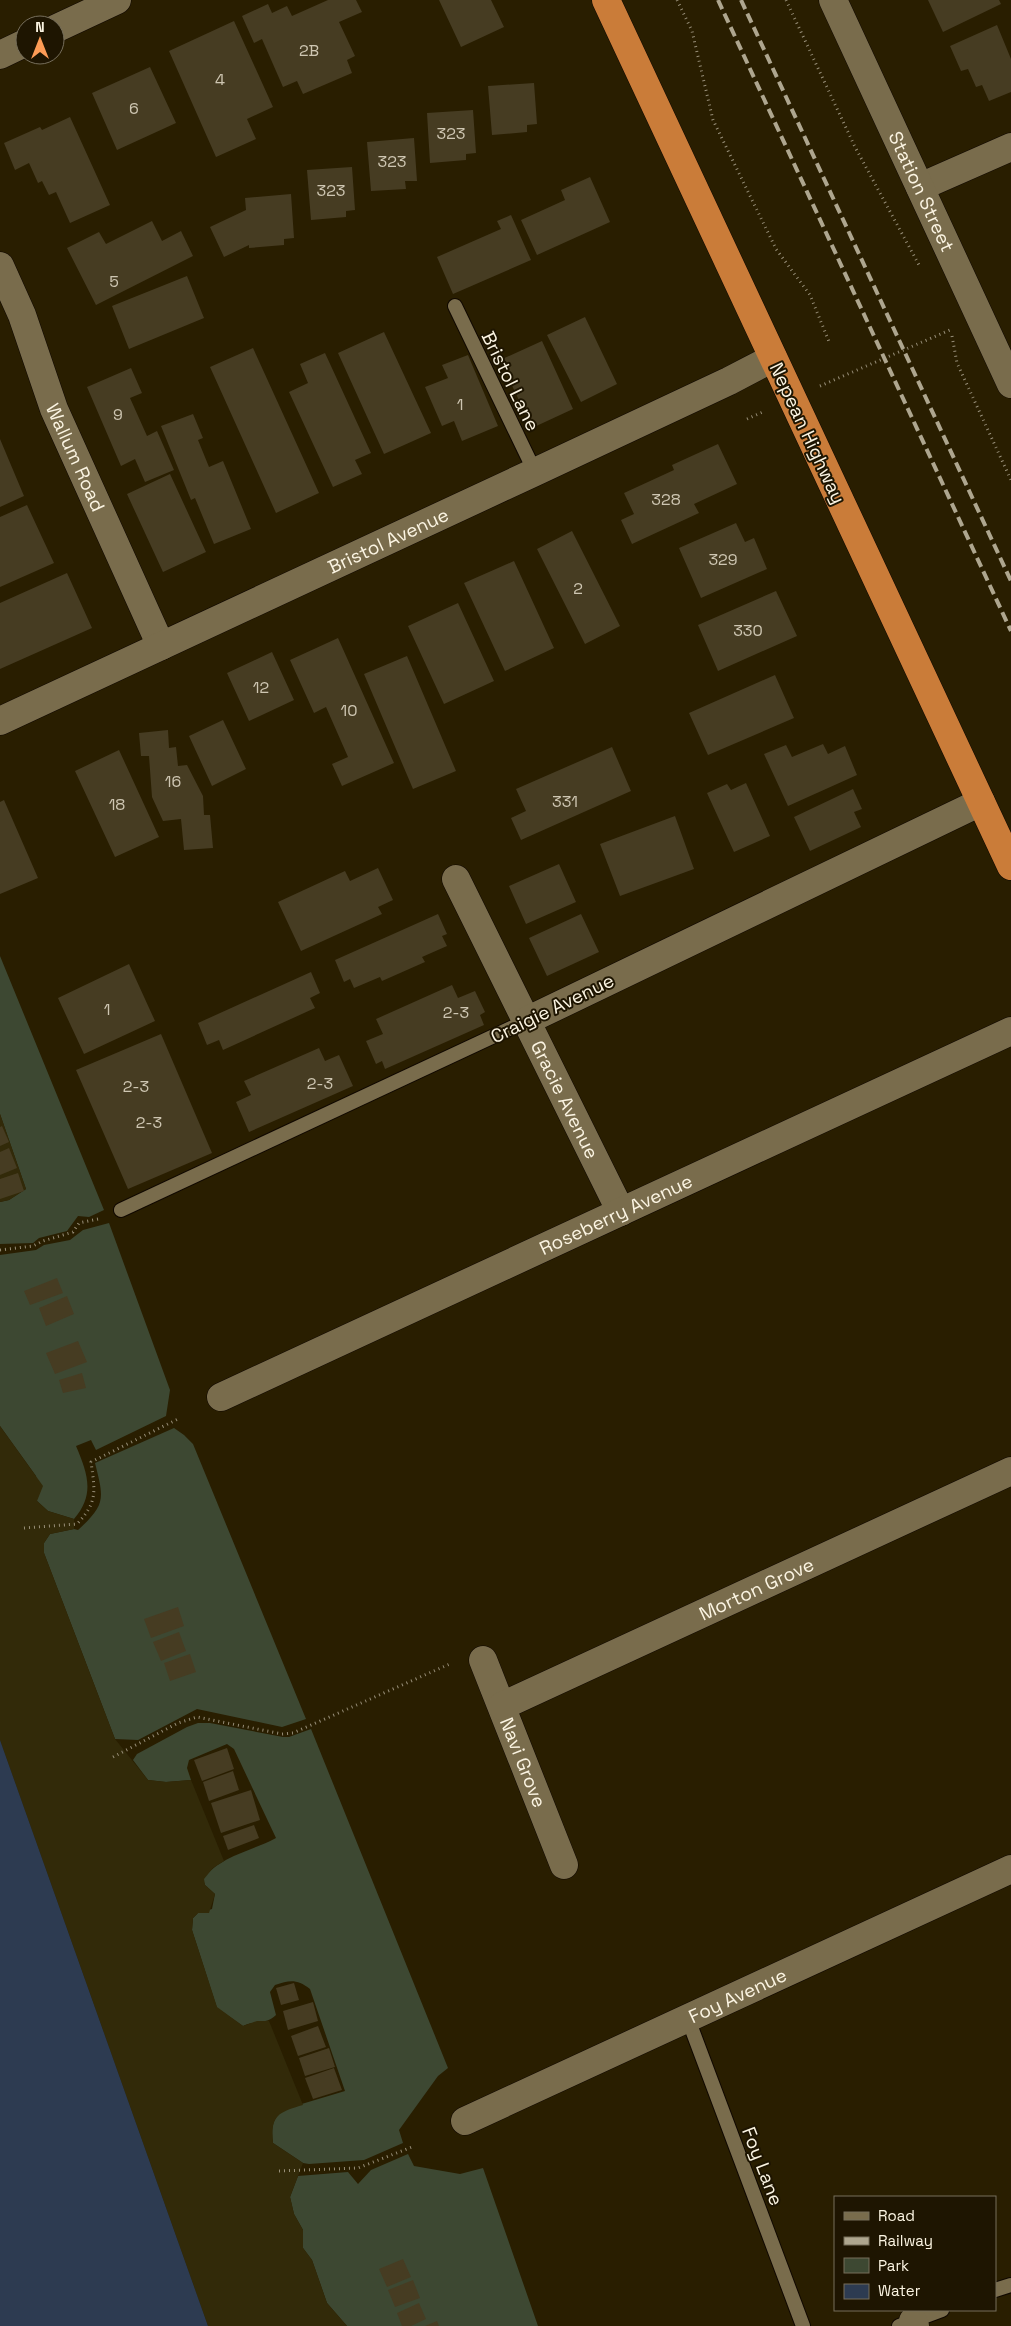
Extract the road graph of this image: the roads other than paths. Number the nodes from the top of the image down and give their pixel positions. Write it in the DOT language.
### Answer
graph roads {
  1 [pos="117,0"];
  2 [pos="606,0"];
  3 [pos="832,0"];
  4 [pos="65,24"];
  5 [pos="15,48"];
  6 [pos="0,55"];
  7 [pos="1011,147"];
  8 [pos="920,187"];
  9 [pos="0,266"];
  10 [pos="455,306"];
  11 [pos="773,358"];
  12 [pos="1011,384"];
  13 [pos="535,472"];
  14 [pos="161,646"];
  15 [pos="0,720"];
  16 [pos="981,802"];
  17 [pos="1011,866"];
  18 [pos="456,879"];
  19 [pos="526,1021"];
  20 [pos="1011,1031"];
  21 [pos="121,1210"];
  22 [pos="622,1212"];
  23 [pos="221,1397"];
  24 [pos="1011,1471"];
  25 [pos="483,1660"];
  26 [pos="502,1706"];
  27 [pos="564,1865"];
  28 [pos="1011,1869"];
  29 [pos="688,2019"];
  30 [pos="465,2121"];
  31 [pos="1011,2284"];
  32 [pos="996,2290"];
  33 [pos="940,2311"];
  34 [pos="909,2324"];
  35 [pos="803,2326"];
  1 -- 4 [label="street"];
  2 -- 11 [label="highway, Nepean Highway"];
  3 -- 8 [label="street, Station Street"];
  5 -- 6 [label="street"];
  7 -- 8 [label="street"];
  8 -- 12 [label="street, Station Street"];
  9 -- 14 [label="street, Wallum Road"];
  10 -- 13 [label="lane, Bristol Lane"];
  11 -- 13 [label="street, Bristol Avenue"];
  11 -- 16 [label="highway, Nepean Highway"];
  13 -- 14 [label="street, Bristol Avenue"];
  14 -- 15 [label="street, Bristol Avenue"];
  16 -- 17 [label="highway, Nepean Highway"];
  16 -- 19 [label="street, Craigie Avenue"];
  18 -- 19 [label="street, Gracie Avenue"];
  19 -- 21 [label="lane, Craigie Avenue"];
  19 -- 22 [label="street, Gracie Avenue"];
  20 -- 22 [label="street, Roseberry Avenue"];
  22 -- 23 [label="street, Roseberry Avenue"];
  24 -- 26 [label="street, Morton Grove"];
  25 -- 26 [label="street, Navi Grove"];
  26 -- 27 [label="street, Navi Grove"];
  28 -- 29 [label="street, Foy Avenue"];
  29 -- 30 [label="street, Foy Avenue"];
  29 -- 35 [label="lane, Foy Lane"];
  31 -- 32 [label="lane"];
  33 -- 34 [label="lane"];
}
